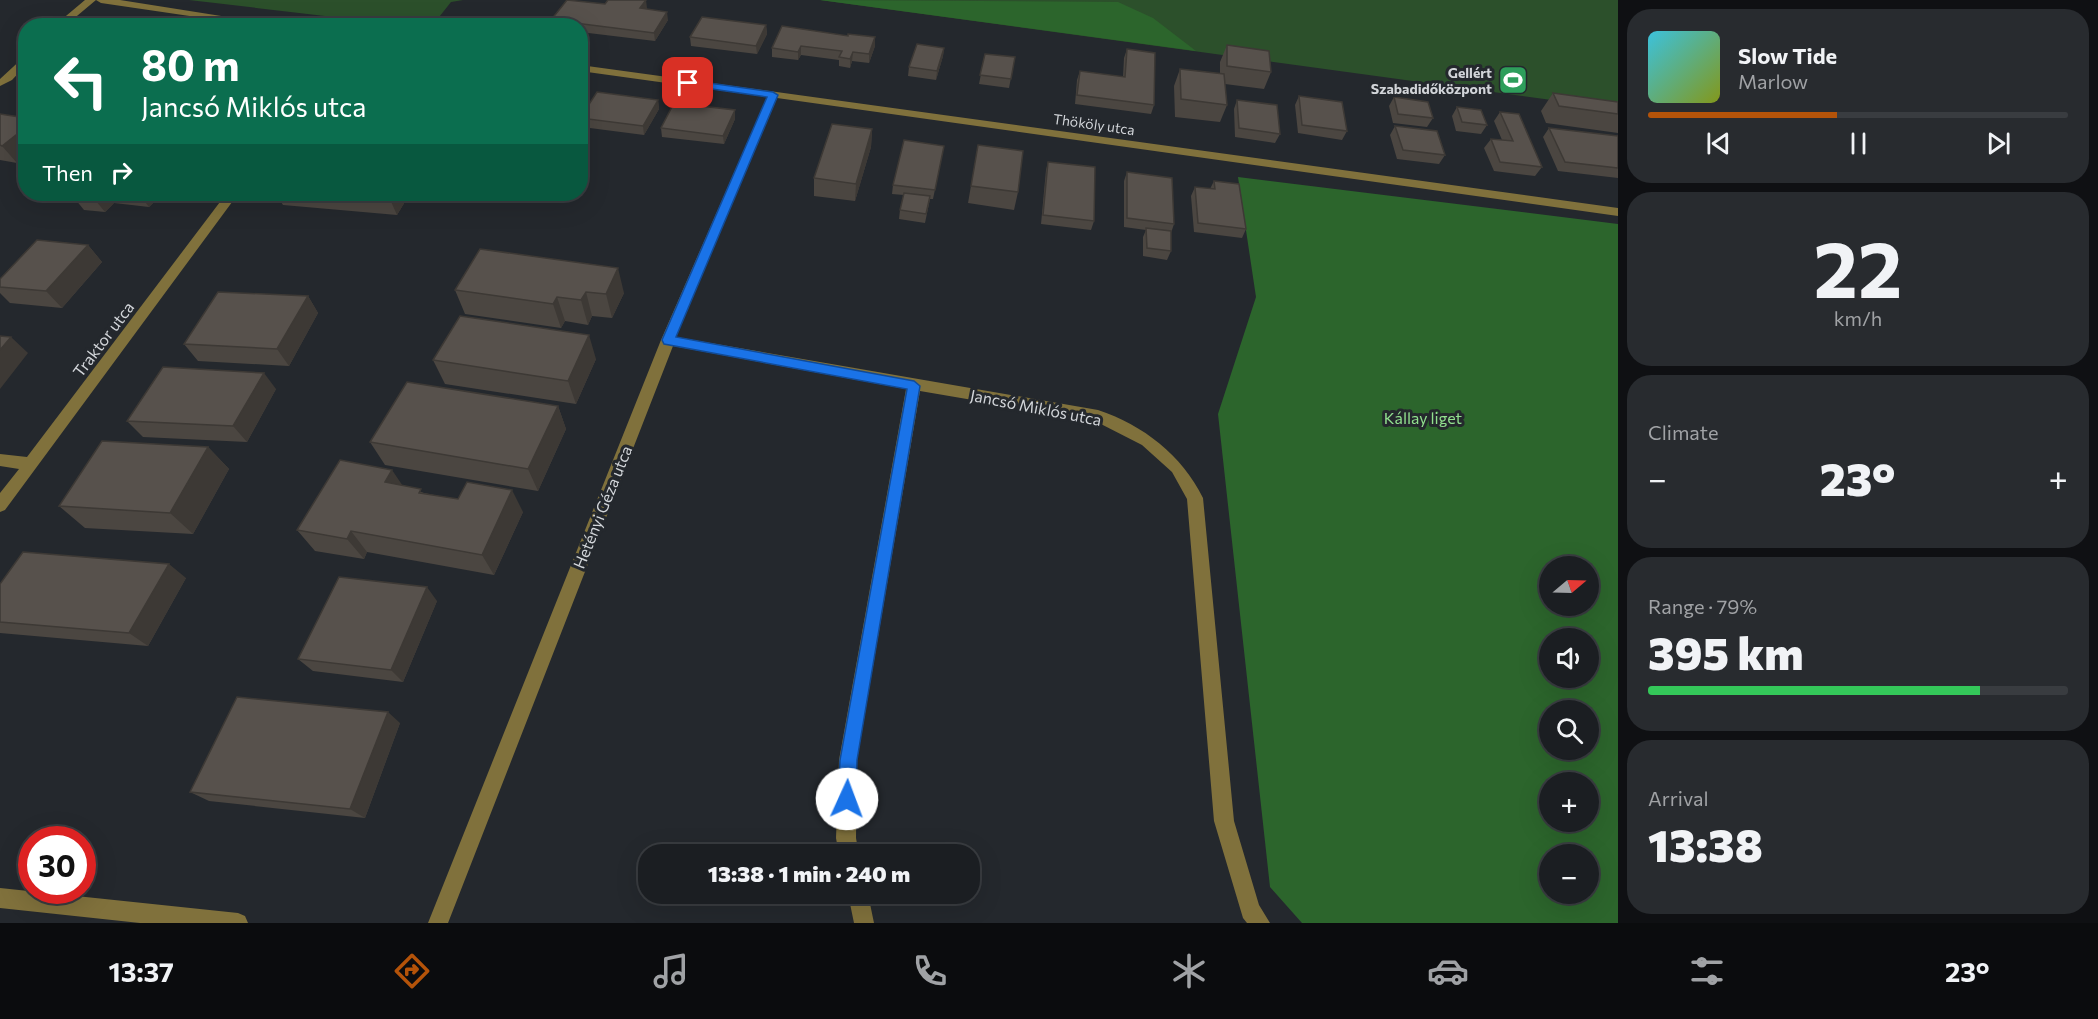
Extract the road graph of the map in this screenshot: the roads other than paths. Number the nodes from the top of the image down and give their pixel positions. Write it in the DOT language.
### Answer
graph roads {
  1 [pos="91,0"];
  2 [pos="101,0"];
  3 [pos="68,18"];
  4 [pos="225,18"];
  5 [pos="18,67"];
  6 [pos="588,69"];
  7 [pos="0,83"];
  8 [pos="773,95"];
  9 [pos="227,201"];
  10 [pos="1618,207"];
  11 [pos="1604,209"];
  12 [pos="1618,212"];
  13 [pos="668,340"];
  14 [pos="914,386"];
  15 [pos="0,460"];
  16 [pos="30,464"];
  17 [pos="0,505"];
  18 [pos="847,844"];
  19 [pos="0,898"];
  20 [pos="860,904"];
  21 [pos="238,923"];
  22 [pos="438,923"];
  23 [pos="864,923"];
  24 [pos="1260,923"];
  1 -- 3 [label="street"];
  2 -- 4 [label="street"];
  5 -- 7 [label="street"];
  6 -- 8 [label="street, Thököly utca"];
  8 -- 11 [label="street, Thököly utca"];
  8 -- 13 [label="street, Hetényi Géza utca"];
  9 -- 16 [label="street, Traktor utca"];
  10 -- 11 [label="street"];
  11 -- 12 [label="street"];
  13 -- 14 [label="street, Jancsó Miklós utca"];
  13 -- 22 [label="street, Hetényi Géza utca"];
  14 -- 18 [label="street"];
  14 -- 24 [label="street, Jancsó Miklós utca"];
  15 -- 16 [label="street"];
  16 -- 17 [label="street, Traktor utca"];
  19 -- 21 [label="street"];
  20 -- 23 [label="street"];
}
